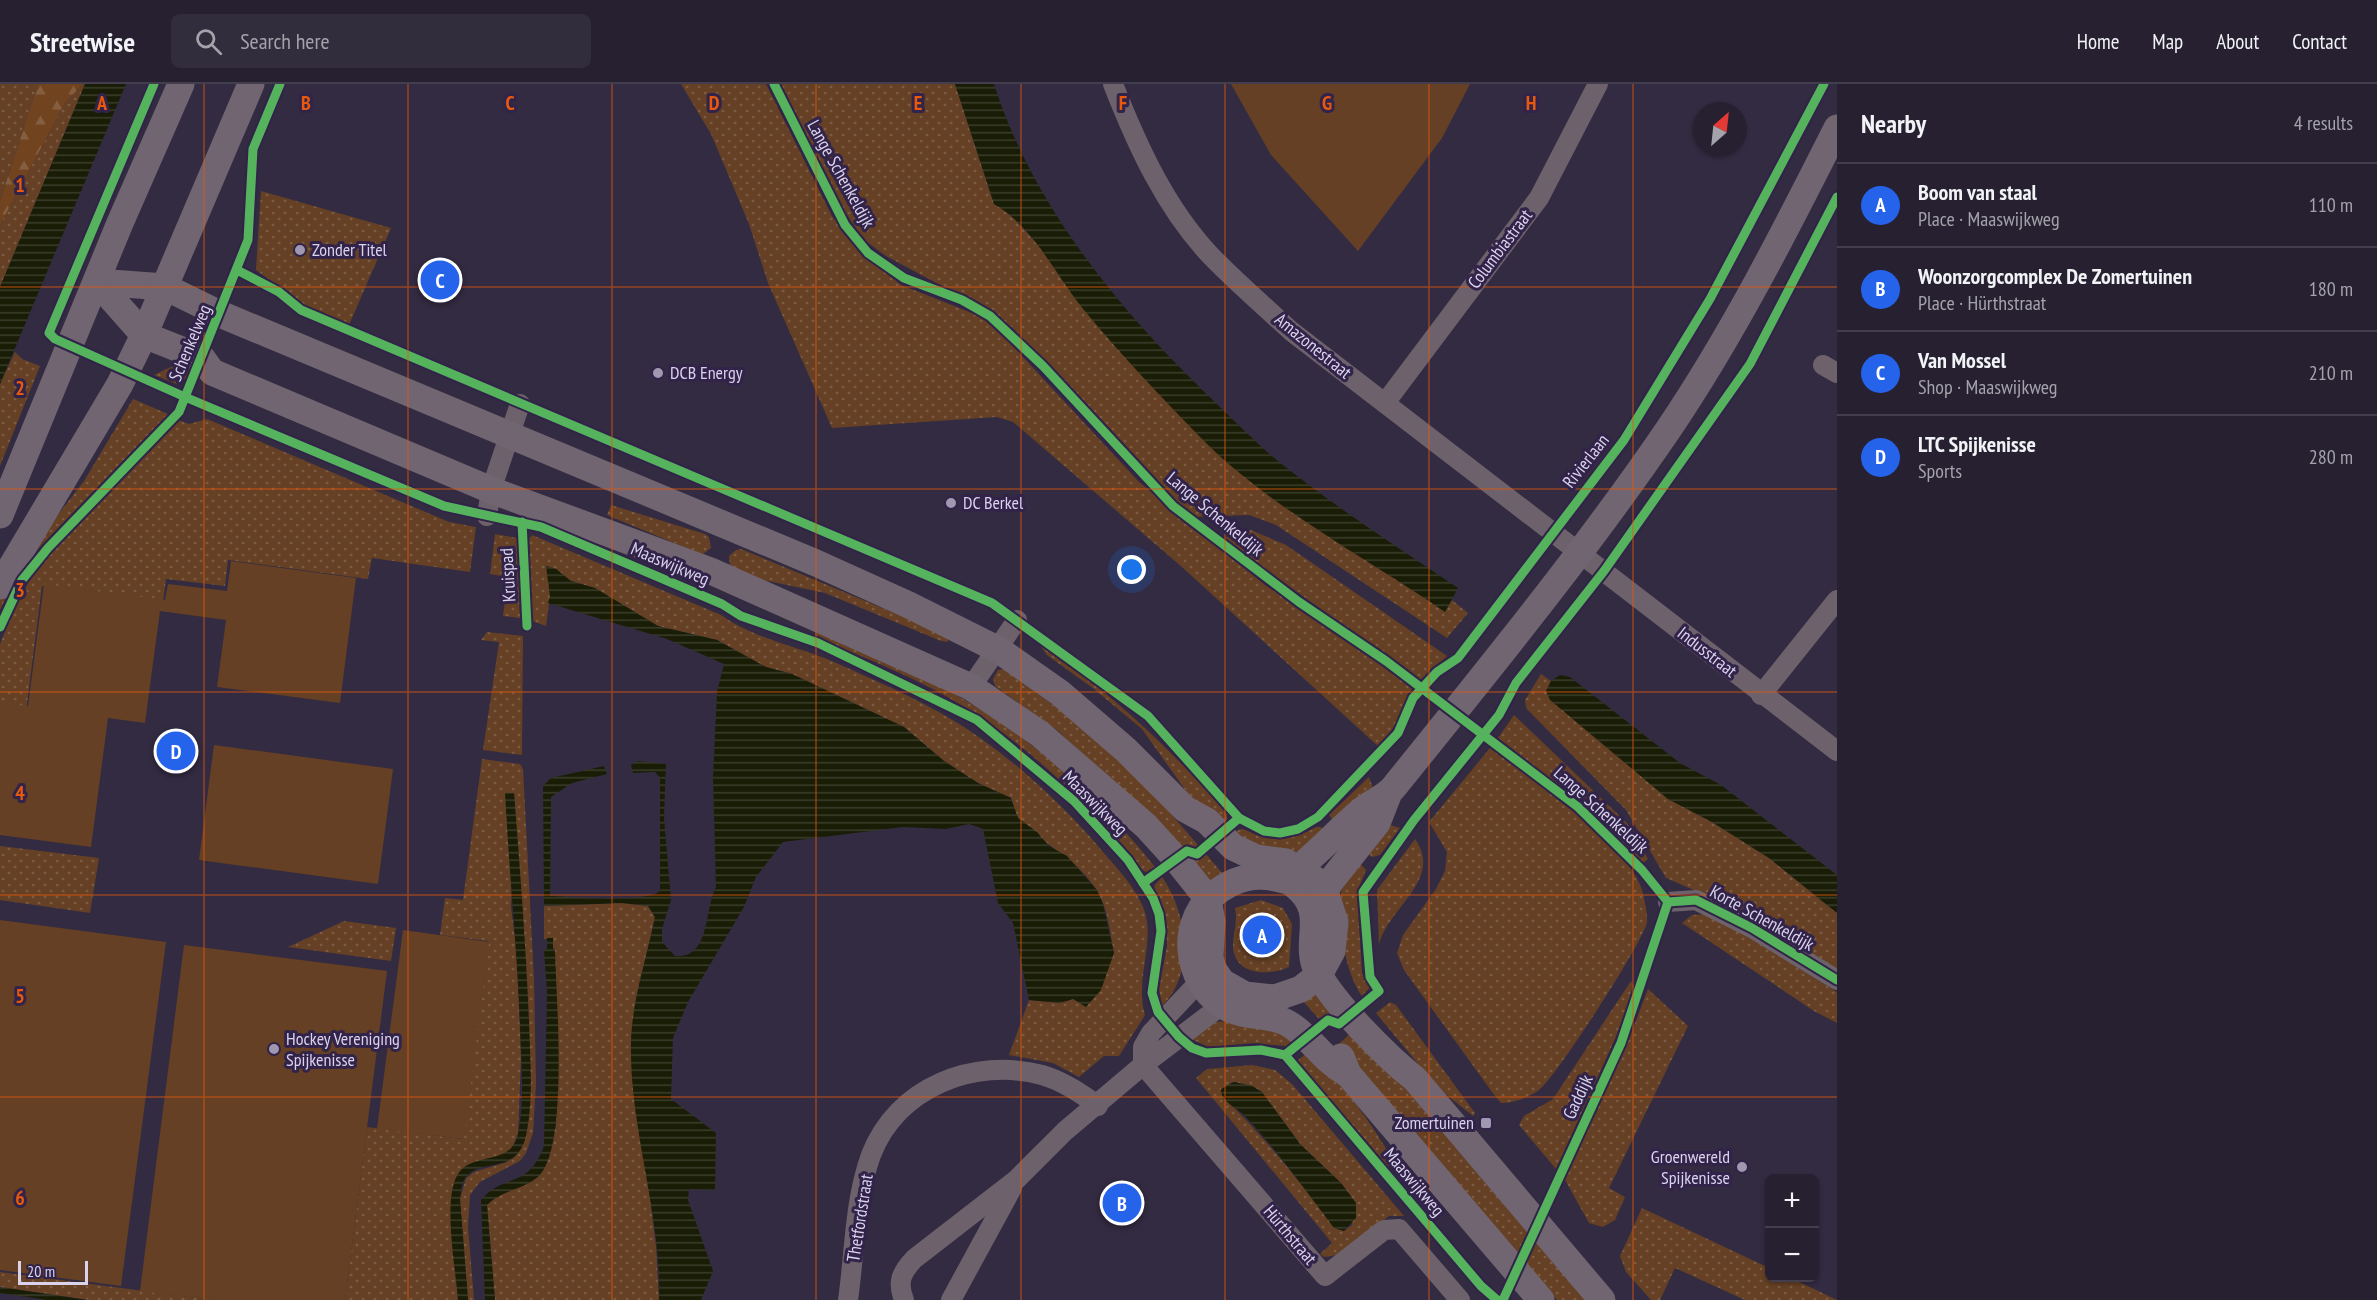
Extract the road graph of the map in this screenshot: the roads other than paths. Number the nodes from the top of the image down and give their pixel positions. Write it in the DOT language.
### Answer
graph roads {
  1 [pos="181,84"];
  2 [pos="251,84"];
  3 [pos="1113,84"];
  4 [pos="1598,84"];
  5 [pos="1837,128"];
  6 [pos="97,282"];
  7 [pos="165,286"];
  8 [pos="144,335"];
  9 [pos="1385,403"];
  10 [pos="520,404"];
  11 [pos="508,434"];
  12 [pos="489,503"];
  13 [pos="0,515"];
  14 [pos="1579,551"];
  15 [pos="0,586"];
  16 [pos="1837,600"];
  17 [pos="1017,620"];
  18 [pos="999,650"];
  19 [pos="971,687"];
  20 [pos="1761,694"];
  21 [pos="1837,751"];
  22 [pos="1388,795"];
  23 [pos="1126,811"];
  24 [pos="1250,867"];
  25 [pos="1292,874"];
  26 [pos="1325,892"];
  27 [pos="1208,899"];
  28 [pos="1668,902"];
  29 [pos="1194,925"];
  30 [pos="1323,969"];
  31 [pos="1837,980"];
  32 [pos="1199,982"];
  33 [pos="1230,999"];
  34 [pos="1280,1007"];
  35 [pos="1143,1065"];
  36 [pos="1098,1106"];
  37 [pos="1016,1180"];
  38 [pos="848,1300"];
  39 [pos="904,1300"];
  40 [pos="951,1300"];
  41 [pos="1460,1300"];
  42 [pos="1541,1300"];
  43 [pos="1602,1300"];
  1 -- 6 [label="street"];
  2 -- 7 [label="street"];
  3 -- 9 [label="street, Amazonestraat"];
  4 -- 9 [label="street, Columbiastraat"];
  5 -- 14 [label="street"];
  6 -- 7 [label="street"];
  6 -- 8 [label="street, Maaswijkweg"];
  6 -- 13 [label="street"];
  7 -- 8 [label="street"];
  7 -- 11 [label="street"];
  8 -- 12 [label="street, Maaswijkweg"];
  8 -- 15 [label="street"];
  9 -- 14 [label="street, Amazonestraat"];
  10 -- 11 [label="street"];
  11 -- 12 [label="street"];
  11 -- 18 [label="street"];
  12 -- 19 [label="street, Maaswijkweg"];
  14 -- 20 [label="street, Indusstraat"];
  14 -- 22 [label="street"];
  16 -- 20 [label="street"];
  17 -- 18 [label="street"];
  18 -- 19 [label="street"];
  18 -- 24 [label="street"];
  19 -- 23 [label="street, Maaswijkweg"];
  20 -- 21 [label="street, Indusstraat"];
  22 -- 25 [label="street"];
  22 -- 26 [label="street"];
  23 -- 27 [label="street, Maaswijkweg"];
  23 -- 29 [label="street, Maaswijkweg"];
  24 -- 25 [label="street"];
  24 -- 27 [label="street"];
  25 -- 26 [label="street"];
  25 -- 30 [label="street"];
  26 -- 30 [label="street"];
  27 -- 29 [label="street"];
  27 -- 33 [label="street"];
  28 -- 31 [label="street, Korte Schenkeldijk"];
  29 -- 32 [label="street"];
  30 -- 34 [label="street"];
  30 -- 43 [label="street"];
  32 -- 33 [label="street"];
  32 -- 35 [label="street"];
  33 -- 34 [label="street"];
  33 -- 35 [label="street"];
  34 -- 42 [label="street, Maaswijkweg"];
  35 -- 36 [label="street"];
  35 -- 41 [label="street, Hürthstraat"];
  36 -- 37 [label="street"];
  36 -- 38 [label="street, Thetfordstraat"];
  37 -- 39 [label="street"];
  37 -- 40 [label="street"];
}
